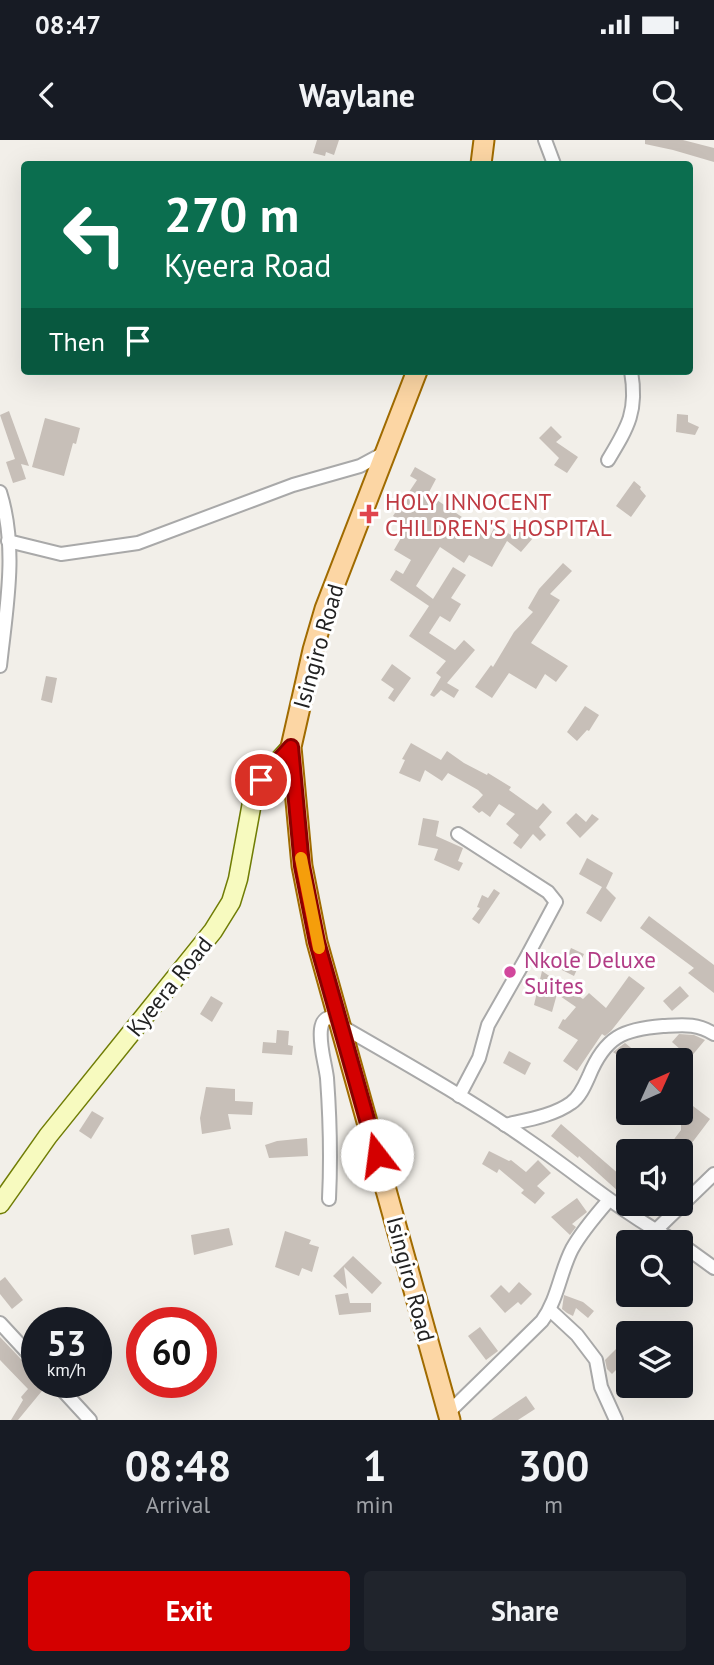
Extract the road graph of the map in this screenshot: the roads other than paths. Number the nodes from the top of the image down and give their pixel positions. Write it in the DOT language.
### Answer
graph roads {
  1 [pos="484,140"];
  2 [pos="545,140"];
  3 [pos="481,161"];
  4 [pos="553,161"];
  5 [pos="415,375"];
  6 [pos="631,375"];
  7 [pos="386,452"];
  8 [pos="608,460"];
  9 [pos="0,492"];
  10 [pos="8,541"];
  11 [pos="0,666"];
  12 [pos="291,747"];
  13 [pos="458,834"];
  14 [pos="341,1026"];
  15 [pos="714,1034"];
  16 [pos="459,1096"];
  17 [pos="505,1125"];
  18 [pos="714,1174"];
  19 [pos="329,1199"];
  20 [pos="609,1200"];
  21 [pos="0,1204"];
  22 [pos="654,1230"];
  23 [pos="656,1230"];
  24 [pos="693,1253"];
  25 [pos="714,1268"];
  26 [pos="550,1310"];
  27 [pos="0,1323"];
  28 [pos="21,1346"];
  29 [pos="70,1398"];
  30 [pos="449,1417"];
  31 [pos="90,1420"];
  32 [pos="616,1420"];
  1 -- 3 [label="main road"];
  2 -- 4 [label="street"];
  5 -- 7 [label="main road, Isingiro Road"];
  6 -- 8 [label="street"];
  7 -- 10 [label="street"];
  7 -- 12 [label="main road, Isingiro Road"];
  9 -- 10 [label="street"];
  10 -- 11 [label="street"];
  12 -- 14 [label="main road, Isingiro Road"];
  12 -- 21 [label="main road, Kyeera Road"];
  13 -- 16 [label="street"];
  14 -- 16 [label="street"];
  14 -- 19 [label="street"];
  14 -- 30 [label="main road, Isingiro Road"];
  15 -- 17 [label="street"];
  16 -- 17 [label="street"];
  17 -- 20 [label="street"];
  18 -- 23 [label="street"];
  20 -- 22 [label="street"];
  20 -- 26 [label="street"];
  24 -- 25 [label="street"];
  26 -- 30 [label="street"];
  26 -- 32 [label="street"];
  27 -- 28 [label="street"];
  29 -- 31 [label="street"];
}
